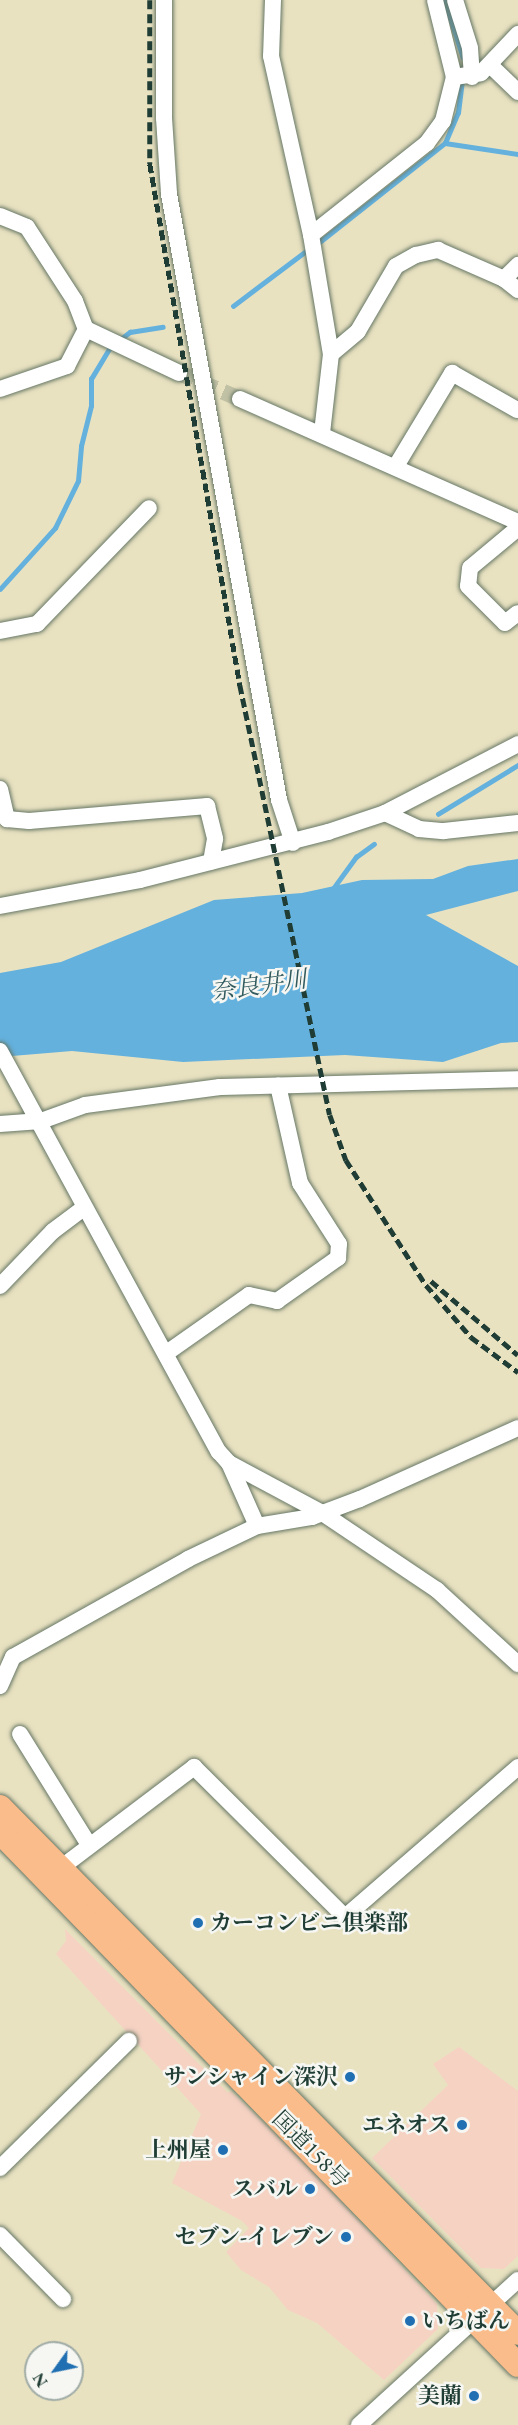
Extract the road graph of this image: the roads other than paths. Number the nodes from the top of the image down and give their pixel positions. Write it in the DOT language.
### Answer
graph roads {
  1 [pos="164,0"];
  2 [pos="273,0"];
  3 [pos="435,0"];
  4 [pos="455,0"];
  5 [pos="518,34"];
  6 [pos="490,65"];
  7 [pos="463,77"];
  8 [pos="518,92"];
  9 [pos="0,216"];
  10 [pos="311,235"];
  11 [pos="518,265"];
  12 [pos="504,279"];
  13 [pos="518,290"];
  14 [pos="86,329"];
  15 [pos="331,354"];
  16 [pos="179,373"];
  17 [pos="0,389"];
  18 [pos="240,399"];
  19 [pos="517,410"];
  20 [pos="322,433"];
  21 [pos="396,466"];
  22 [pos="149,508"];
  23 [pos="516,519"];
  24 [pos="518,613"];
  25 [pos="0,631"];
  26 [pos="518,744"];
  27 [pos="0,789"];
  28 [pos="385,813"];
  29 [pos="4,820"];
  30 [pos="518,823"];
  31 [pos="293,843"];
  32 [pos="211,862"];
  33 [pos="0,906"];
  34 [pos="0,1051"];
  35 [pos="518,1079"];
  36 [pos="278,1085"];
  37 [pos="37,1115"];
  38 [pos="0,1124"];
  39 [pos="88,1214"];
  40 [pos="0,1286"];
  41 [pos="168,1352"];
  42 [pos="518,1428"];
  43 [pos="229,1463"];
  44 [pos="324,1514"];
  45 [pos="257,1526"];
  46 [pos="518,1664"];
  47 [pos="0,1686"];
  48 [pos="20,1734"];
  49 [pos="518,1767"];
  50 [pos="0,1807"];
  51 [pos="0,1832"];
  52 [pos="89,1845"];
  53 [pos="58,1870"];
  54 [pos="129,2041"];
  55 [pos="0,2168"];
  56 [pos="0,2235"];
  57 [pos="518,2280"];
  58 [pos="63,2299"];
  59 [pos="482,2312"];
  60 [pos="518,2333"];
  61 [pos="518,2365"];
  62 [pos="359,2425"];
  1 -- 31 [label="street"];
  2 -- 10 [label="street"];
  3 -- 7 [label="street"];
  4 -- 7 [label="street"];
  5 -- 6 [label="street"];
  6 -- 7 [label="street"];
  6 -- 8 [label="street"];
  7 -- 10 [label="street"];
  9 -- 14 [label="street"];
  10 -- 15 [label="street"];
  11 -- 12 [label="street"];
  12 -- 13 [label="street"];
  12 -- 15 [label="street"];
  14 -- 16 [label="street"];
  14 -- 17 [label="street"];
  15 -- 20 [label="street"];
  18 -- 20 [label="street"];
  19 -- 21 [label="street"];
  20 -- 21 [label="street"];
  21 -- 23 [label="street"];
  22 -- 25 [label="street"];
  23 -- 24 [label="street"];
  26 -- 28 [label="street"];
  27 -- 29 [label="street"];
  28 -- 30 [label="street"];
  28 -- 31 [label="street"];
  29 -- 32 [label="street"];
  31 -- 32 [label="street"];
  32 -- 33 [label="street"];
  34 -- 37 [label="street"];
  35 -- 36 [label="street"];
  36 -- 37 [label="street"];
  36 -- 41 [label="street"];
  37 -- 38 [label="street"];
  37 -- 39 [label="street"];
  39 -- 40 [label="street"];
  39 -- 41 [label="street"];
  41 -- 43 [label="street"];
  42 -- 44 [label="street"];
  43 -- 44 [label="street"];
  43 -- 45 [label="street"];
  44 -- 45 [label="street"];
  44 -- 46 [label="street"];
  45 -- 47 [label="street"];
  48 -- 52 [label="street"];
  49 -- 52 [label="street"];
  50 -- 53 [label="highway, 国道158号"];
  51 -- 59 [label="highway, 国道158号"];
  52 -- 53 [label="street"];
  53 -- 59 [label="highway, 国道158号"];
  54 -- 55 [label="street"];
  56 -- 58 [label="street"];
  57 -- 59 [label="street"];
  59 -- 60 [label="highway, 国道158号"];
  59 -- 61 [label="highway, 国道158号"];
  59 -- 62 [label="street"];
}
